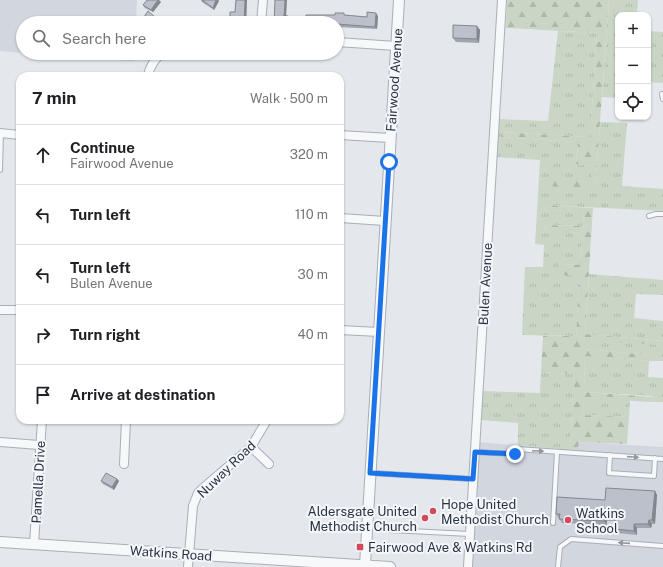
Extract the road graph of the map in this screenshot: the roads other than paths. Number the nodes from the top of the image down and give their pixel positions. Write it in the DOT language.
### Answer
graph roads {
  1 [pos="263,0"];
  2 [pos="399,0"];
  3 [pos="502,0"];
  4 [pos="262,16"];
  5 [pos="344,42"];
  6 [pos="396,46"];
  7 [pos="156,60"];
  8 [pos="148,72"];
  9 [pos="662,94"];
  10 [pos="663,99"];
  11 [pos="1,133"];
  12 [pos="16,134"];
  13 [pos="344,135"];
  14 [pos="390,138"];
  15 [pos="0,170"];
  16 [pos="663,214"];
  17 [pos="649,216"];
  18 [pos="344,218"];
  19 [pos="386,221"];
  20 [pos="0,310"];
  21 [pos="16,310"];
  22 [pos="344,330"];
  23 [pos="378,332"];
  24 [pos="42,424"];
  25 [pos="126,424"];
  26 [pos="265,424"];
  27 [pos="0,442"];
  28 [pos="39,445"];
  29 [pos="251,447"];
  30 [pos="475,452"];
  31 [pos="557,452"];
  32 [pos="610,455"];
  33 [pos="655,458"];
  34 [pos="663,459"];
  35 [pos="124,464"];
  36 [pos="269,464"];
  37 [pos="370,473"];
  38 [pos="473,479"];
  39 [pos="553,523"];
  40 [pos="388,530"];
  41 [pos="470,534"];
  42 [pos="0,542"];
  43 [pos="34,544"];
  44 [pos="663,546"];
  45 [pos="189,554"];
  46 [pos="365,566"];
  47 [pos="188,567"];
  48 [pos="390,567"];
  49 [pos="468,567"];
  50 [pos="558,567"];
  1 -- 4 [label="street"];
  2 -- 6 [label="street, Fairwood Avenue"];
  3 -- 30 [label="street, Bulen Avenue"];
  5 -- 6 [label="street"];
  6 -- 14 [label="street, Fairwood Avenue"];
  7 -- 8 [label="street"];
  9 -- 10 [label="lane"];
  11 -- 12 [label="street"];
  11 -- 15 [label="lane"];
  13 -- 14 [label="street"];
  14 -- 19 [label="street, Fairwood Avenue"];
  16 -- 17 [label="lane"];
  18 -- 19 [label="street"];
  19 -- 23 [label="street, Fairwood Avenue"];
  20 -- 21 [label="street"];
  22 -- 23 [label="street"];
  23 -- 37 [label="street, Fairwood Avenue"];
  24 -- 28 [label="street, Pamella Drive"];
  25 -- 35 [label="street"];
  26 -- 29 [label="street, Nuway Road"];
  27 -- 28 [label="street"];
  28 -- 43 [label="street, Pamella Drive"];
  29 -- 36 [label="street"];
  29 -- 45 [label="street, Nuway Road"];
  30 -- 31 [label="lane, one-way"];
  30 -- 38 [label="street, Bulen Avenue"];
  31 -- 32 [label="lane"];
  31 -- 39 [label="lane"];
  32 -- 33 [label="lane, one-way"];
  32 -- 33 [label="lane"];
  33 -- 34 [label="lane"];
  37 -- 38 [label="lane"];
  37 -- 46 [label="street, Fairwood Avenue"];
  38 -- 41 [label="street, Bulen Avenue"];
  40 -- 41 [label="lane"];
  41 -- 49 [label="street, Bulen Avenue"];
  42 -- 43 [label="street, Watkins Road"];
  43 -- 45 [label="street, Watkins Road"];
  44 -- 50 [label="lane, one-way"];
  45 -- 46 [label="street, Watkins Road"];
  45 -- 47 [label="street, Nuway Road"];
  46 -- 48 [label="street, Watkins Road"];
}
